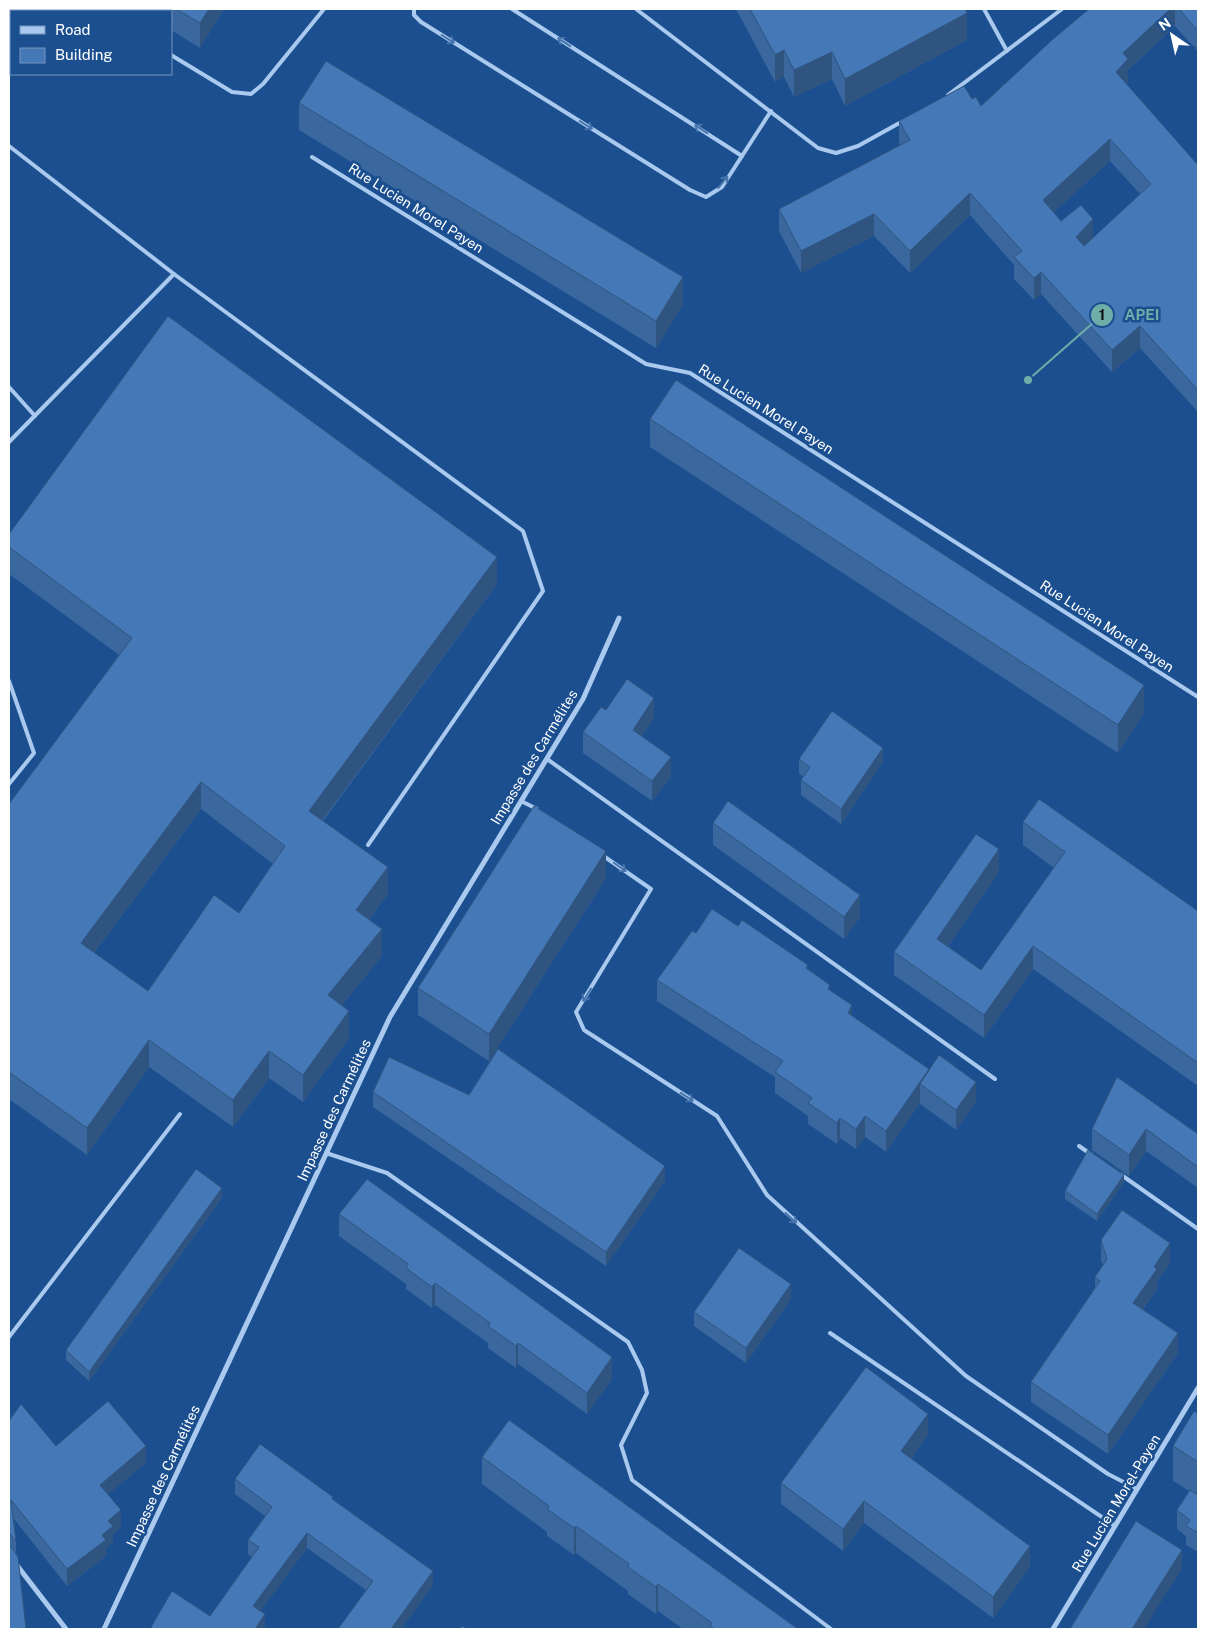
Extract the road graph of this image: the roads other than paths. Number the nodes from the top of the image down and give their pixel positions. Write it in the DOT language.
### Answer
graph roads {
  1 [pos="324,9"];
  2 [pos="414,9"];
  3 [pos="512,9"];
  4 [pos="636,9"];
  5 [pos="984,9"];
  6 [pos="1062,9"];
  7 [pos="1007,51"];
  8 [pos="172,57"];
  9 [pos="946,97"];
  10 [pos="771,111"];
  11 [pos="906,119"];
  12 [pos="9,146"];
  13 [pos="742,156"];
  14 [pos="312,157"];
  15 [pos="174,274"];
  16 [pos="9,386"];
  17 [pos="35,416"];
  18 [pos="9,442"];
  19 [pos="619,618"];
  20 [pos="9,681"];
  21 [pos="1198,697"];
  22 [pos="547,759"];
  23 [pos="9,784"];
  24 [pos="521,801"];
  25 [pos="538,810"];
  26 [pos="368,845"];
  27 [pos="595,850"];
  28 [pos="995,1078"];
  29 [pos="180,1114"];
  30 [pos="1079,1146"];
  31 [pos="326,1153"];
  32 [pos="1095,1157"];
  33 [pos="1119,1174"];
  34 [pos="1198,1228"];
  35 [pos="830,1333"];
  36 [pos="9,1337"];
  37 [pos="1198,1388"];
  38 [pos="1137,1489"];
  39 [pos="1115,1526"];
  40 [pos="9,1555"];
  41 [pos="66,1629"];
  42 [pos="104,1629"];
  43 [pos="831,1629"];
  44 [pos="1053,1629"];
  1 -- 8 [label="lane"];
  2 -- 13 [label="lane, one-way"];
  13 -- 3 [label="lane, one-way"];
  4 -- 10 [label="lane"];
  5 -- 7 [label="lane"];
  6 -- 7 [label="lane"];
  7 -- 9 [label="lane"];
  10 -- 11 [label="lane"];
  10 -- 13 [label="lane"];
  12 -- 15 [label="lane"];
  14 -- 21 [label="lane, Rue Lucien Morel Payen"];
  15 -- 17 [label="lane"];
  15 -- 26 [label="lane"];
  16 -- 17 [label="lane"];
  17 -- 18 [label="lane"];
  19 -- 22 [label="street, Impasse des Carmélites"];
  20 -- 23 [label="lane"];
  22 -- 24 [label="street, Impasse des Carmélites"];
  22 -- 28 [label="lane"];
  24 -- 25 [label="lane"];
  24 -- 31 [label="street, Impasse des Carmélites"];
  27 -- 38 [label="lane, one-way"];
  29 -- 36 [label="lane"];
  30 -- 32 [label="lane"];
  31 -- 42 [label="street, Impasse des Carmélites"];
  31 -- 43 [label="lane"];
  33 -- 34 [label="lane"];
  35 -- 39 [label="lane"];
  37 -- 38 [label="street, Rue Lucien Morel-Payen"];
  38 -- 39 [label="street, Rue Lucien Morel-Payen"];
  39 -- 44 [label="street, Rue Lucien Morel-Payen"];
  40 -- 41 [label="street"];
}
